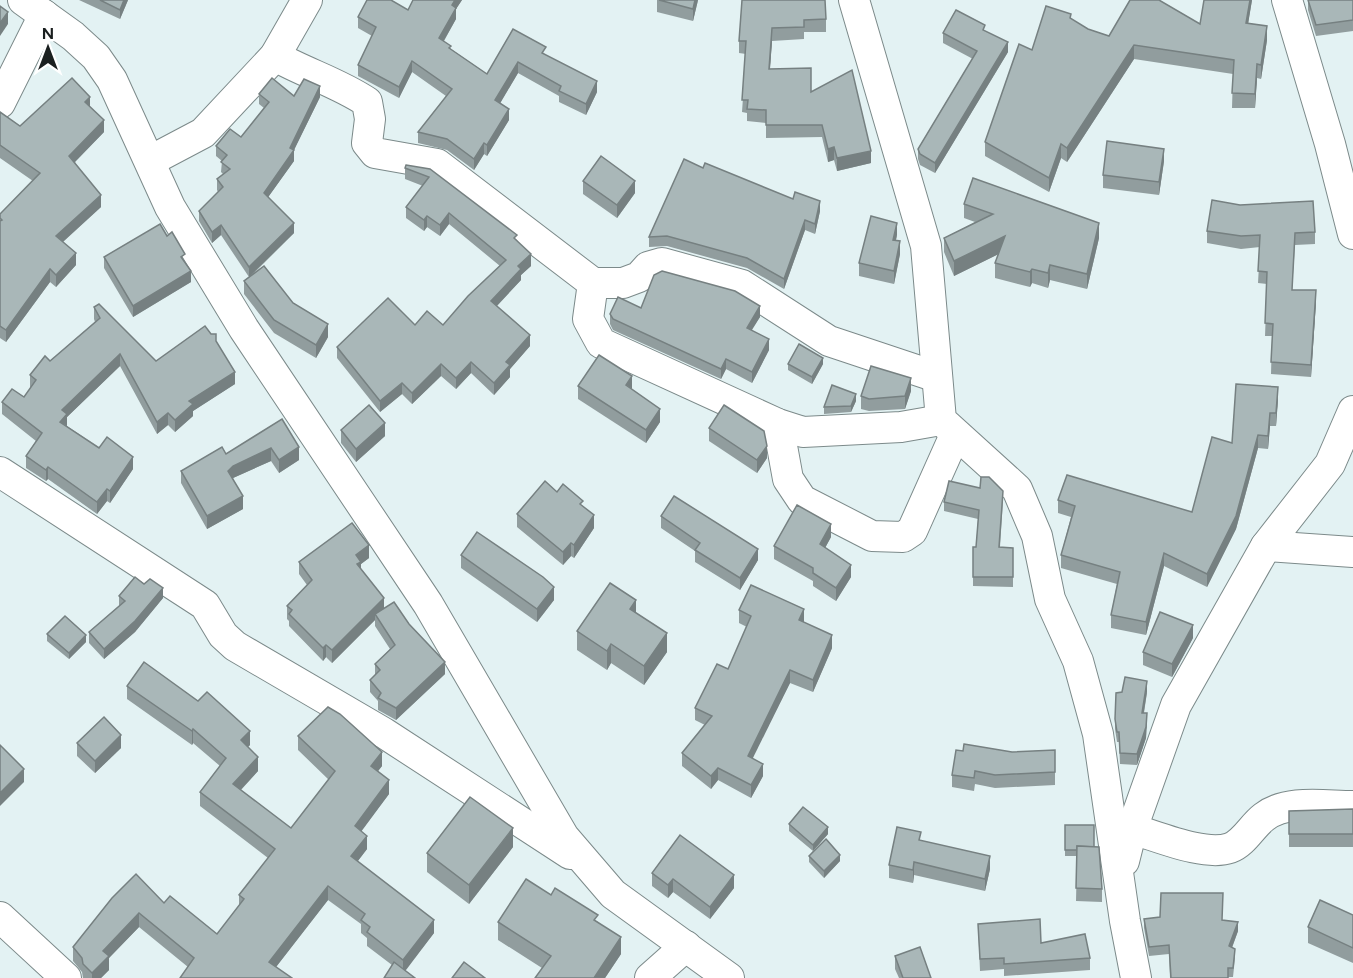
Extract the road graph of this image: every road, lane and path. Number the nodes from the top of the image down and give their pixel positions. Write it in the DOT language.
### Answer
graph roads {
  1 [pos="307,0"];
  2 [pos="854,0"];
  3 [pos="1287,0"];
  4 [pos="34,7"];
  5 [pos="275,56"];
  6 [pos="0,103"];
  7 [pos="1342,142"];
  8 [pos="150,160"];
  9 [pos="1353,234"];
  10 [pos="593,284"];
  11 [pos="937,377"];
  12 [pos="1353,411"];
  13 [pos="778,424"];
  14 [pos="948,427"];
  15 [pos="0,472"];
  16 [pos="1266,546"];
  17 [pos="1353,552"];
  18 [pos="1353,806"];
  19 [pos="1132,828"];
  20 [pos="583,862"];
  21 [pos="1119,882"];
  22 [pos="0,917"];
  23 [pos="686,946"];
  24 [pos="66,978"];
  25 [pos="650,978"];
  26 [pos="729,978"];
  27 [pos="1136,978"];
  1 -- 5 [label="street"];
  2 -- 11 [label="street"];
  3 -- 7 [label="street"];
  4 -- 6 [label="street"];
  4 -- 8 [label="street"];
  5 -- 8 [label="street"];
  5 -- 10 [label="street"];
  7 -- 9 [label="street"];
  8 -- 20 [label="street"];
  10 -- 11 [label="street"];
  10 -- 13 [label="street"];
  11 -- 14 [label="street"];
  12 -- 16 [label="street"];
  13 -- 14 [label="street"];
  13 -- 14 [label="street"];
  14 -- 21 [label="street"];
  15 -- 20 [label="street"];
  16 -- 17 [label="street"];
  16 -- 19 [label="street"];
  18 -- 19 [label="street"];
  19 -- 21 [label="street"];
  20 -- 23 [label="street"];
  21 -- 27 [label="street"];
  22 -- 24 [label="street"];
  23 -- 25 [label="street"];
  23 -- 26 [label="street"];
}
